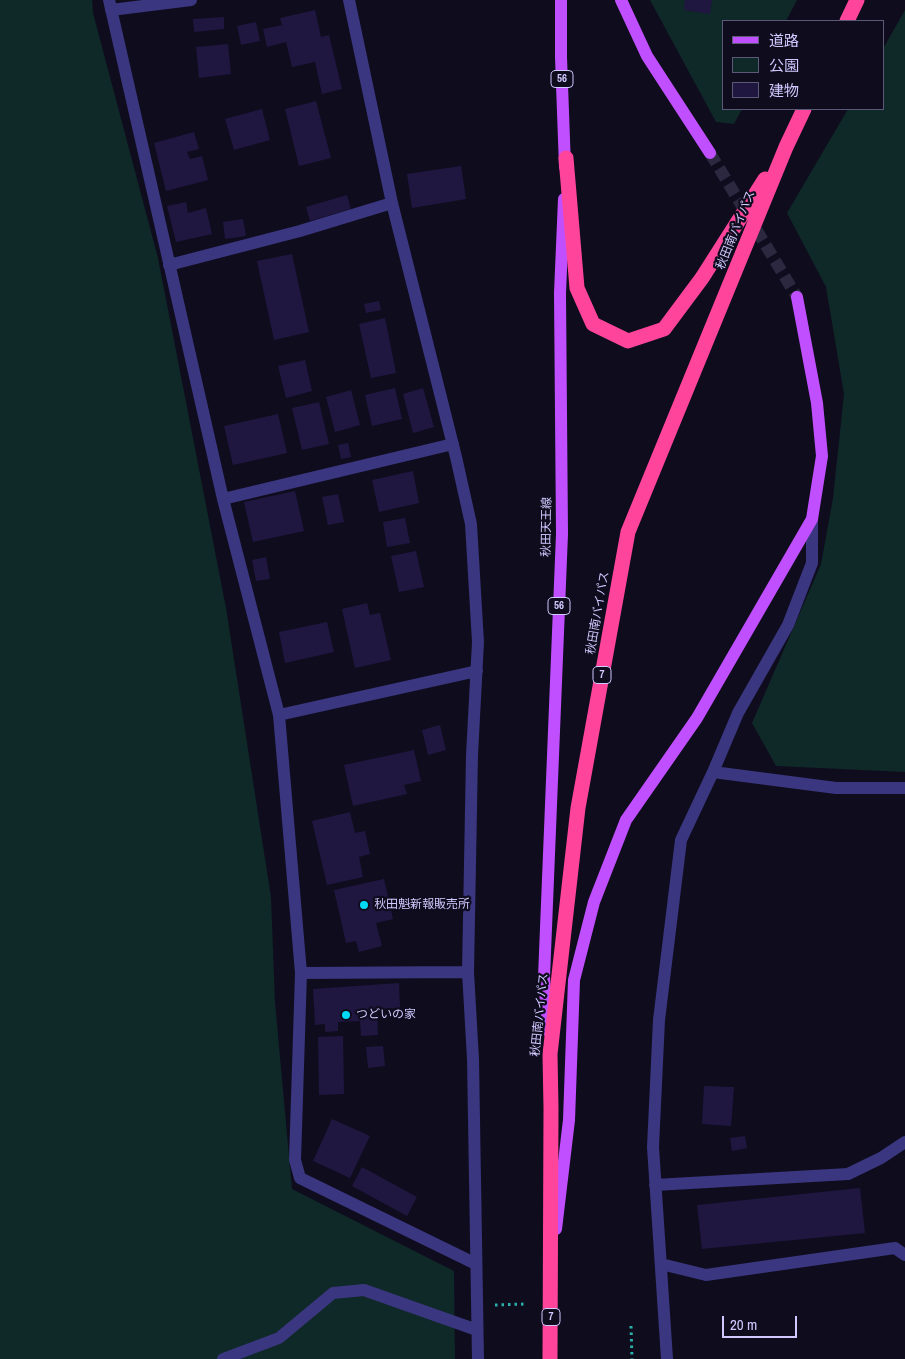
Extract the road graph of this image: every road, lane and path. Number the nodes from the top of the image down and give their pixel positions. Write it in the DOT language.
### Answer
graph roads {
  1 [pos="191,0"];
  2 [pos="349,0"];
  3 [pos="561,0"];
  4 [pos="621,0"];
  5 [pos="857,0"];
  6 [pos="110,5"];
  7 [pos="847,20"];
  8 [pos="804,110"];
  9 [pos="786,147"];
  10 [pos="710,153"];
  11 [pos="566,158"];
  12 [pos="392,203"];
  13 [pos="169,265"];
  14 [pos="797,297"];
  15 [pos="452,444"];
  16 [pos="223,499"];
  17 [pos="812,519"];
  18 [pos="477,671"];
  19 [pos="279,714"];
  20 [pos="713,772"];
  21 [pos="905,788"];
  22 [pos="468,972"];
  23 [pos="301,973"];
  24 [pos="550,1054"];
  25 [pos="905,1142"];
  26 [pos="655,1186"];
  27 [pos="905,1255"];
  28 [pos="476,1264"];
  29 [pos="661,1264"];
  30 [pos="551,1274"];
  31 [pos="526,1304"];
  32 [pos="477,1305"];
  33 [pos="631,1326"];
  34 [pos="477,1330"];
  35 [pos="223,1359"];
  36 [pos="478,1359"];
  37 [pos="550,1359"];
  38 [pos="632,1359"];
  39 [pos="667,1359"];
  1 -- 6 [label="street"];
  2 -- 12 [label="street"];
  3 -- 11 [label="main road, 秋田天王線 / 56"];
  4 -- 10 [label="main road"];
  5 -- 7 [label="highway"];
  6 -- 13 [label="street"];
  8 -- 9 [label="highway, 秋田南バイパス / 7"];
  9 -- 11 [label="highway"];
  9 -- 24 [label="highway, 秋田南バイパス / 7"];
  11 -- 24 [label="main road, 秋田天王線 / 56"];
  12 -- 13 [label="street"];
  12 -- 15 [label="street"];
  13 -- 16 [label="street"];
  14 -- 17 [label="main road"];
  15 -- 16 [label="street"];
  15 -- 18 [label="street"];
  16 -- 19 [label="street"];
  17 -- 20 [label="street"];
  17 -- 30 [label="main road"];
  18 -- 19 [label="street"];
  18 -- 22 [label="street"];
  19 -- 23 [label="street"];
  20 -- 21 [label="street"];
  20 -- 26 [label="street"];
  22 -- 23 [label="street"];
  22 -- 28 [label="street"];
  23 -- 28 [label="street"];
  24 -- 30 [label="highway, 秋田南バイパス / 7"];
  25 -- 26 [label="street"];
  26 -- 29 [label="street"];
  27 -- 29 [label="street"];
  28 -- 32 [label="street"];
  29 -- 39 [label="street"];
  30 -- 37 [label="highway, 7"];
  31 -- 32 [label="path"];
  32 -- 34 [label="street"];
  33 -- 38 [label="path"];
  34 -- 35 [label="street"];
  34 -- 36 [label="street"];
}
